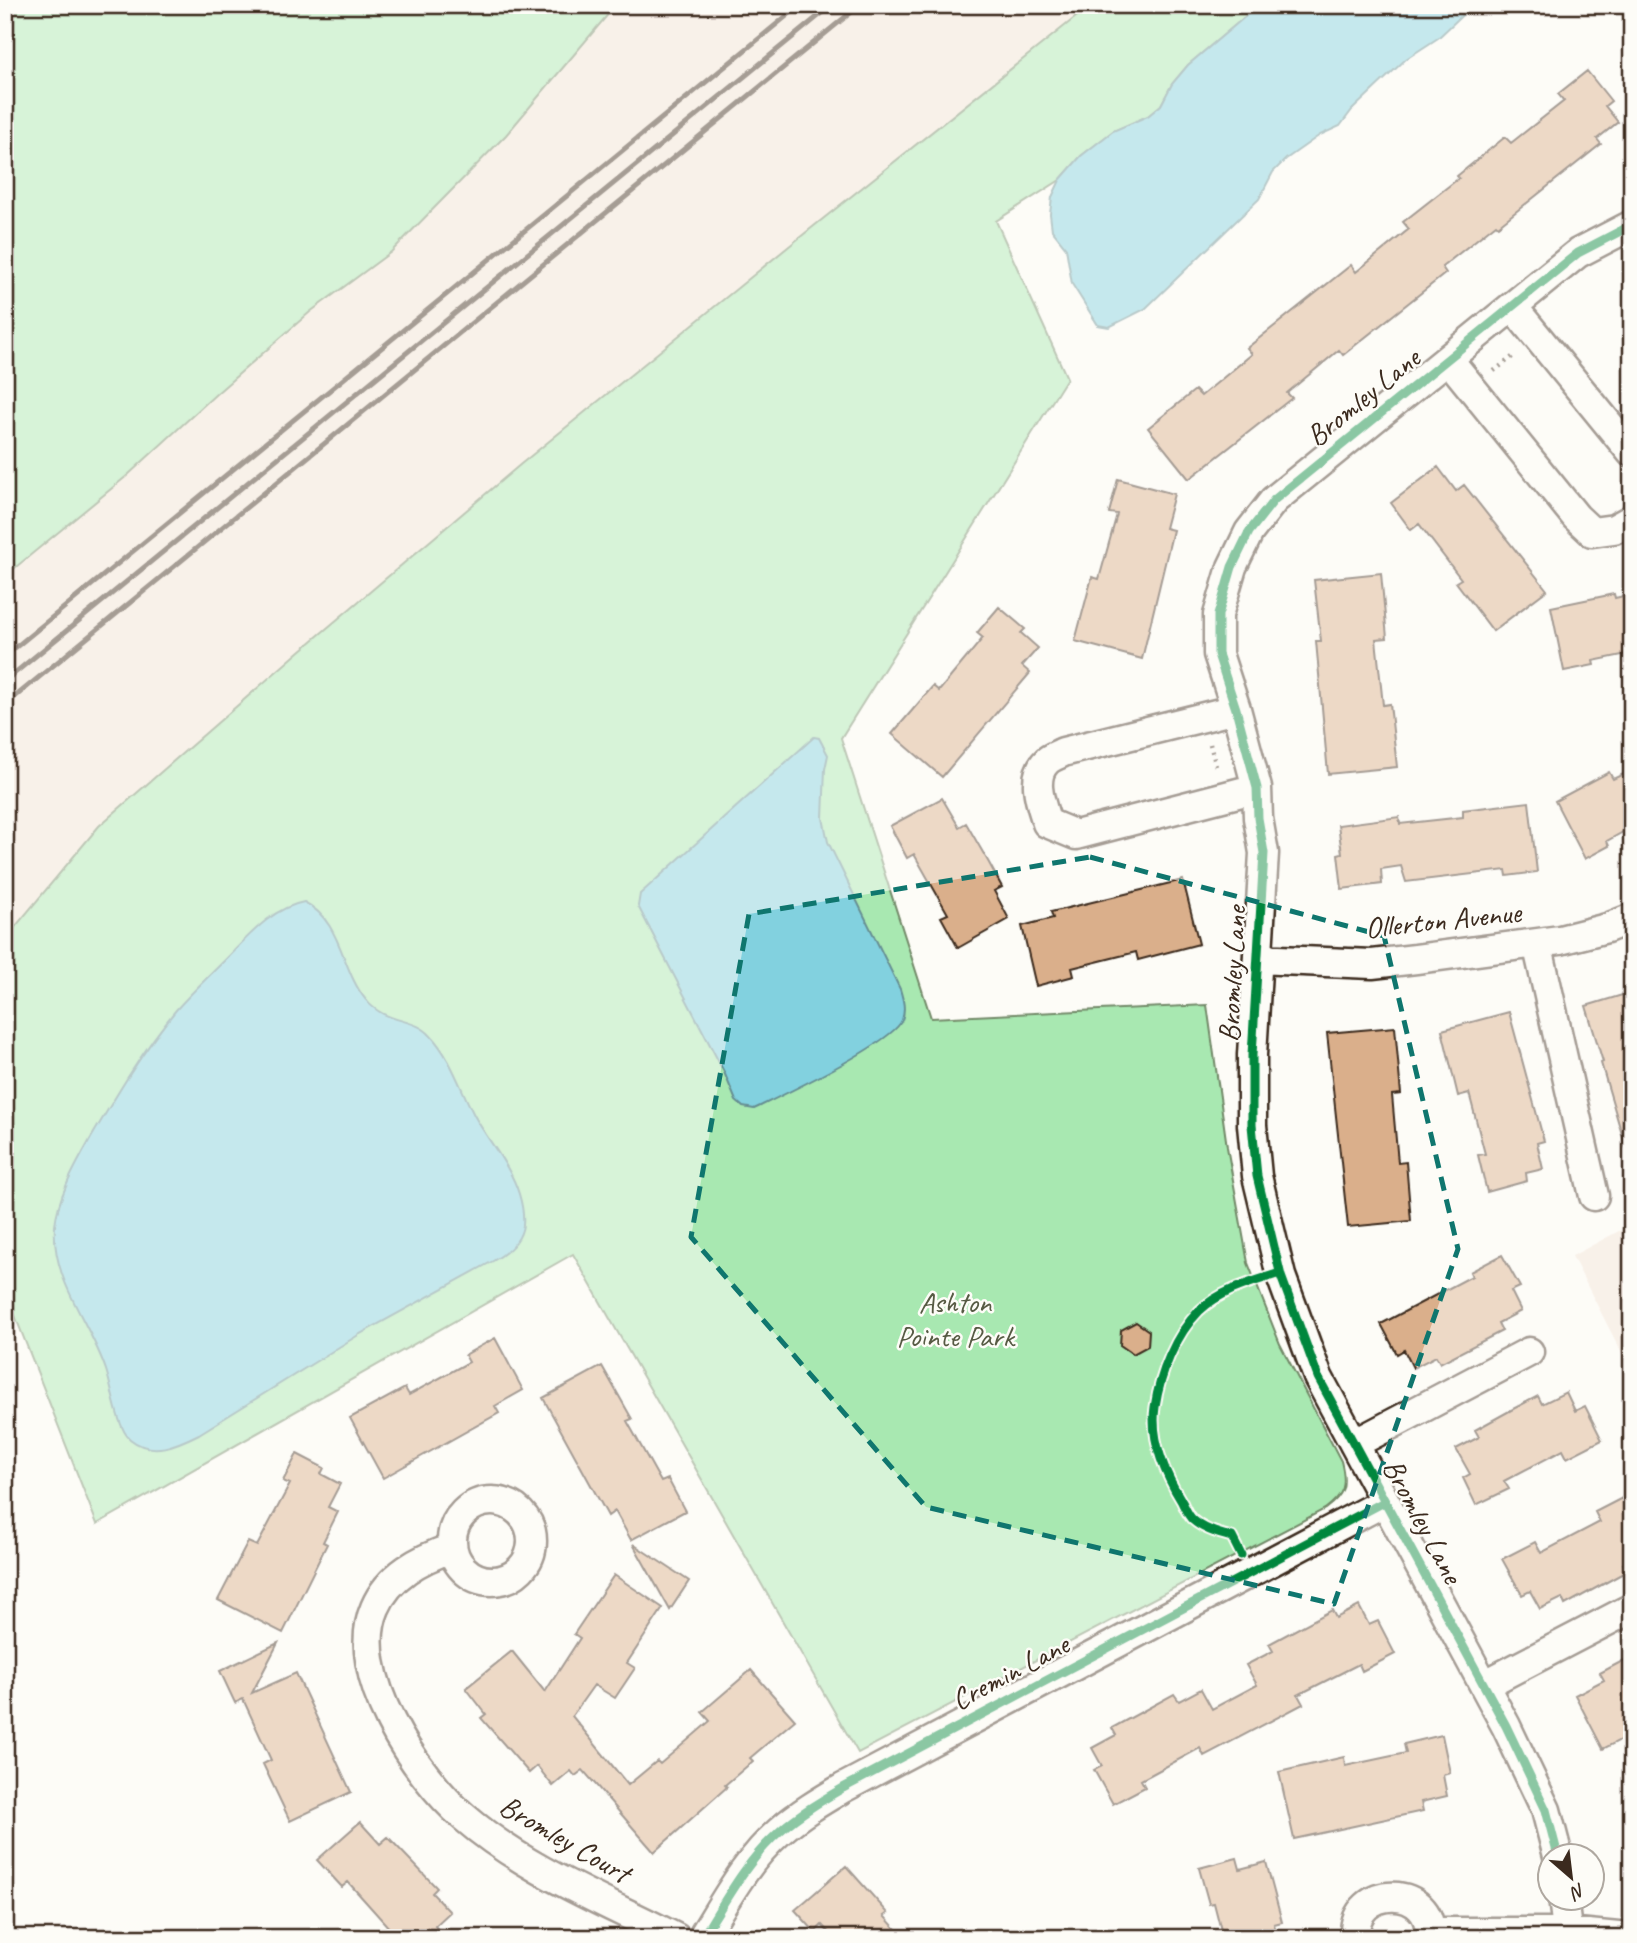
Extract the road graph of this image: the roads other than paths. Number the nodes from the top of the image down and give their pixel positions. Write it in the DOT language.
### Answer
graph roads {
  1 [pos="1632,225"];
  2 [pos="1513,307"];
  3 [pos="1449,360"];
  4 [pos="1632,453"];
  5 [pos="1632,519"];
  6 [pos="1236,709"];
  7 [pos="1257,788"];
  8 [pos="1632,918"];
  9 [pos="1537,943"];
  10 [pos="1258,959"];
  11 [pos="1594,1196"];
  12 [pos="1529,1352"];
  13 [pos="1354,1444"];
  14 [pos="1384,1502"];
  15 [pos="452,1548"];
  16 [pos="1632,1608"];
  17 [pos="1484,1685"];
  18 [pos="1554,1842"];
  19 [pos="1565,1912"];
  20 [pos="1429,1935"];
  21 [pos="1568,1935"];
  22 [pos="676,1938"];
  23 [pos="702,1938"];
  24 [pos="1355,1938"];
  25 [pos="1628,1938"];
  1 -- 2 [label="street, Bromley Lane"];
  2 -- 3 [label="street, Bromley Lane"];
  2 -- 4 [label="street"];
  3 -- 5 [label="street"];
  3 -- 6 [label="street, Bromley Lane"];
  6 -- 7 [label="street, Bromley Lane"];
  6 -- 7 [label="street"];
  7 -- 10 [label="street, Bromley Lane"];
  8 -- 9 [label="street, Ollerton Avenue"];
  9 -- 10 [label="street, Ollerton Avenue"];
  9 -- 11 [label="street"];
  10 -- 13 [label="street, Bromley Lane"];
  12 -- 13 [label="street"];
  13 -- 14 [label="street, Bromley Lane"];
  14 -- 17 [label="street, Bromley Lane"];
  14 -- 23 [label="street, Cremin Lane"];
  15 -- 22 [label="street, Bromley Court"];
  16 -- 17 [label="street"];
  17 -- 18 [label="street, Bromley Lane"];
  19 -- 21 [label="street"];
  20 -- 21 [label="street"];
  20 -- 24 [label="street"];
  21 -- 25 [label="street"];
}
